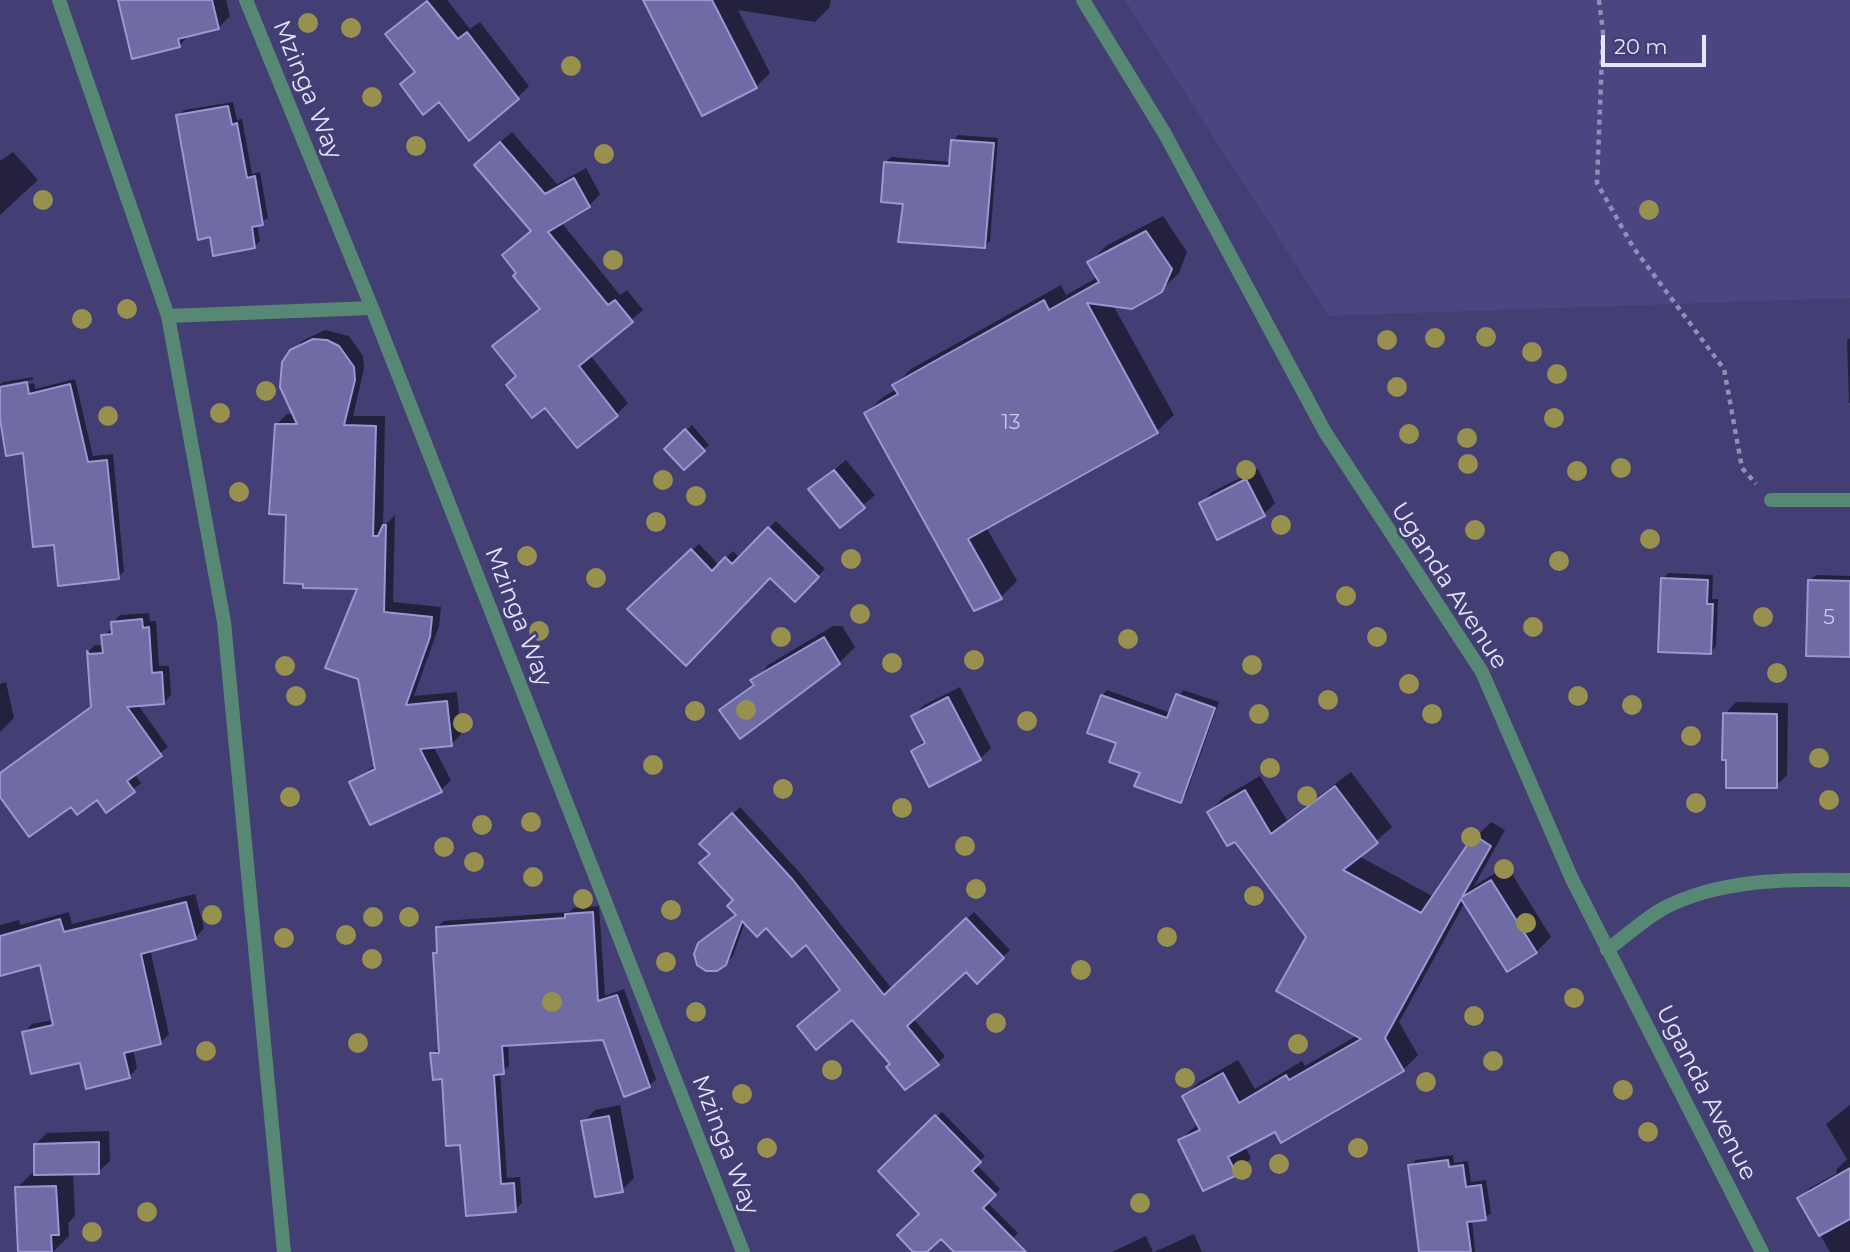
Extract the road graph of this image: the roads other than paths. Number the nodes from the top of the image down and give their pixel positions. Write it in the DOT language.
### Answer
graph roads {
  1 [pos="59,0"];
  2 [pos="246,0"];
  3 [pos="1083,0"];
  4 [pos="372,307"];
  5 [pos="168,316"];
  6 [pos="1771,500"];
  7 [pos="1850,500"];
  8 [pos="1850,880"];
  9 [pos="1607,950"];
  10 [pos="285,1252"];
  11 [pos="743,1252"];
  12 [pos="1762,1252"];
  1 -- 5 [label="street"];
  2 -- 4 [label="street, Mzinga Way"];
  3 -- 9 [label="street, Uganda Avenue"];
  4 -- 5 [label="street"];
  4 -- 11 [label="street, Mzinga Way"];
  5 -- 10 [label="street"];
  6 -- 7 [label="street"];
  8 -- 9 [label="street"];
  9 -- 12 [label="street, Uganda Avenue"];
}
